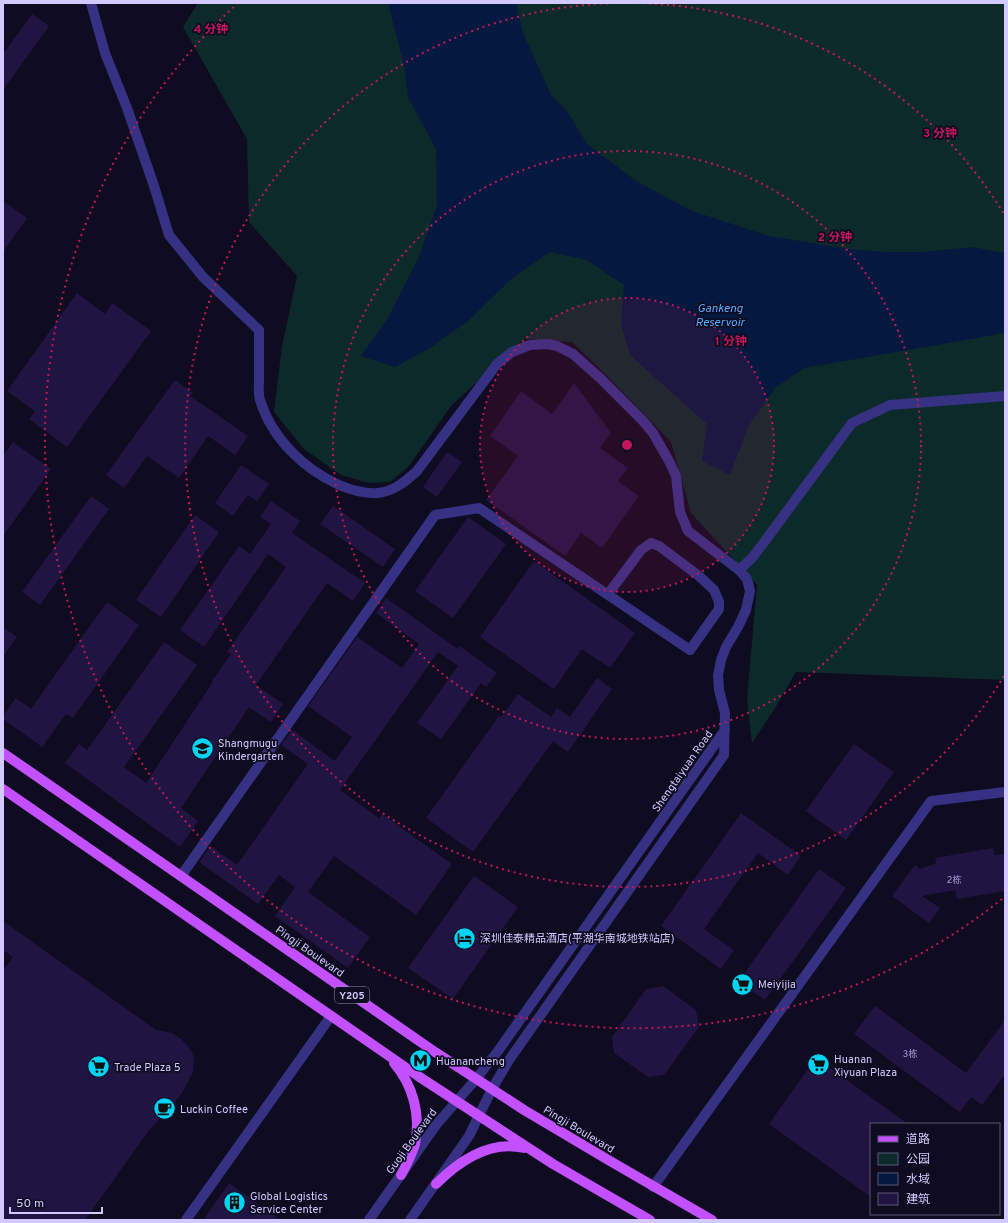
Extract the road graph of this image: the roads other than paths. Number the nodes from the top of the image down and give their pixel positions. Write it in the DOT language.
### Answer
graph roads {
  1 [pos="91,3"];
  2 [pos="1005,396"];
  3 [pos="740,570"];
  4 [pos="608,594"];
  5 [pos="725,730"];
  6 [pos="3,752"];
  7 [pos="3,789"];
  8 [pos="1005,792"];
  9 [pos="181,876"];
  10 [pos="331,1016"];
  11 [pos="383,1051"];
  12 [pos="476,1079"];
  13 [pos="492,1089"];
  14 [pos="456,1101"];
  15 [pos="479,1116"];
  16 [pos="530,1149"];
  17 [pos="401,1175"];
  18 [pos="436,1184"];
  19 [pos="653,1187"];
  20 [pos="186,1220"];
  21 [pos="369,1220"];
  22 [pos="410,1220"];
  23 [pos="650,1220"];
  24 [pos="712,1220"];
  1 -- 3 [label="street"];
  2 -- 3 [label="street"];
  3 -- 5 [label="street"];
  4 -- 4 [label="street"];
  4 -- 9 [label="street"];
  5 -- 12 [label="street, Shengtaiyuan Road"];
  5 -- 13 [label="street, Shengtaiyuan Road"];
  6 -- 9 [label="main road, Pingji Boulevard / Y205"];
  7 -- 10 [label="main road, Y205"];
  8 -- 19 [label="street"];
  9 -- 12 [label="main road, Pingji Boulevard / Y205"];
  10 -- 11 [label="main road, Y205"];
  10 -- 20 [label="street"];
  11 -- 14 [label="main road, Y205"];
  11 -- 17 [label="main road"];
  12 -- 13 [label="main road, Pingji Boulevard / Y205"];
  12 -- 14 [label="street, Guoji Boulevard"];
  13 -- 15 [label="street"];
  13 -- 19 [label="main road, Pingji Boulevard / Y205"];
  14 -- 15 [label="main road, Y205"];
  14 -- 17 [label="street, Guoji Boulevard"];
  15 -- 16 [label="main road, Y205"];
  15 -- 18 [label="street"];
  16 -- 18 [label="main road"];
  16 -- 23 [label="main road, Y205"];
  17 -- 21 [label="street, Guoji Boulevard"];
  18 -- 22 [label="street"];
  19 -- 24 [label="main road, Pingji Boulevard / Y205"];
}
